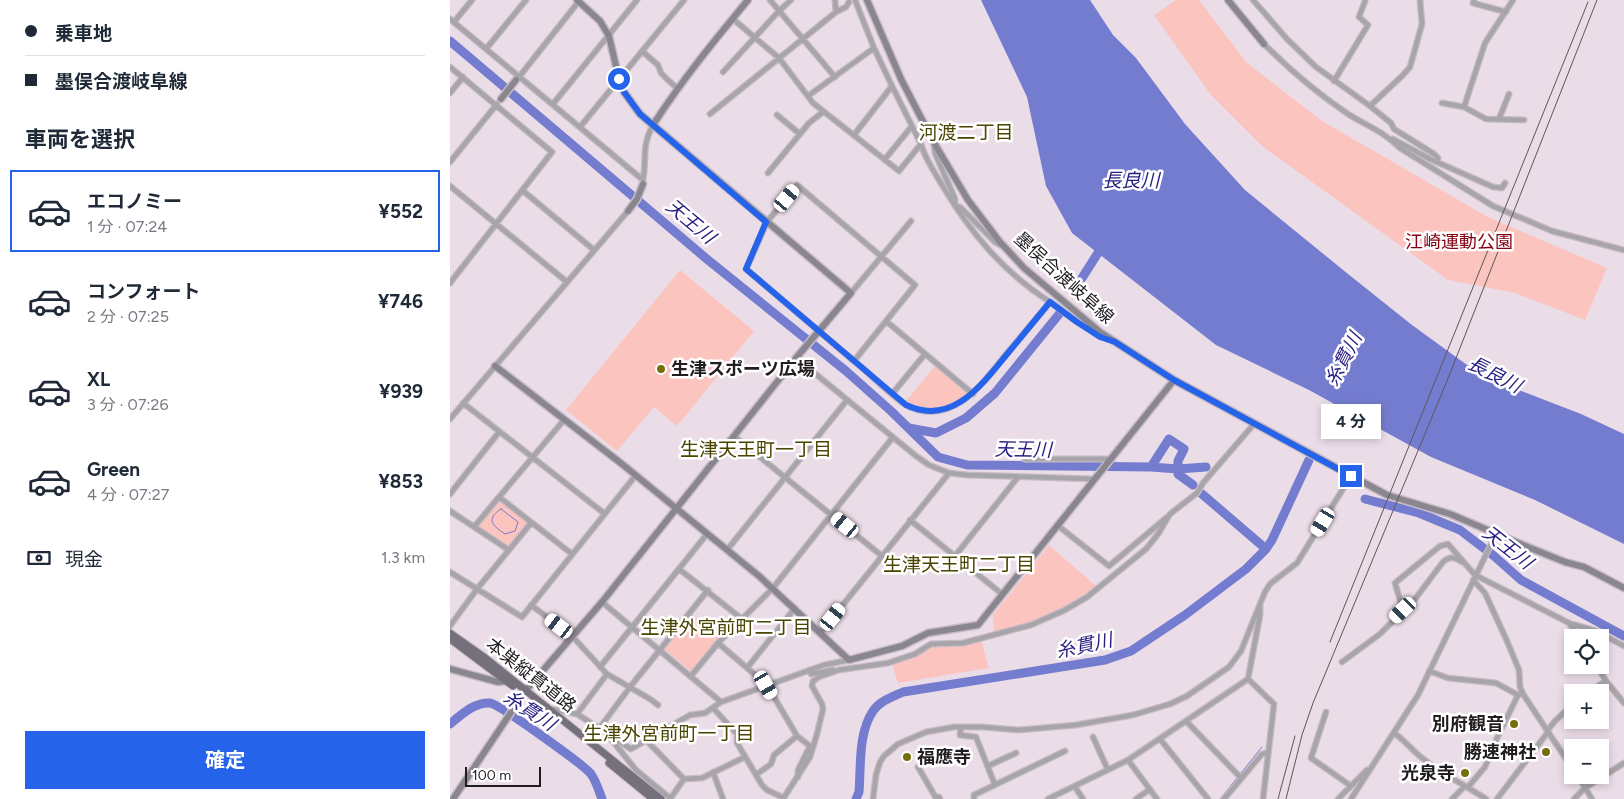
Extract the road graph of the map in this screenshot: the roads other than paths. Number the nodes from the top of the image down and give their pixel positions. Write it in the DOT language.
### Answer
graph roads {
  1 [pos="472,0"];
  2 [pos="526,0"];
  3 [pos="579,0"];
  4 [pos="637,0"];
  5 [pos="684,0"];
  6 [pos="748,0"];
  7 [pos="770,0"];
  8 [pos="791,0"];
  9 [pos="835,0"];
  10 [pos="867,0"];
  11 [pos="1228,0"];
  12 [pos="1253,0"];
  13 [pos="1420,0"];
  14 [pos="1474,0"];
  15 [pos="1513,0"];
  16 [pos="852,1"];
  17 [pos="1364,1"];
  18 [pos="779,11"];
  19 [pos="836,12"];
  20 [pos="1506,12"];
  21 [pos="732,19"];
  22 [pos="452,21"];
  23 [pos="609,36"];
  24 [pos="755,38"];
  25 [pos="802,39"];
  26 [pos="1264,44"];
  27 [pos="874,48"];
  28 [pos="486,49"];
  29 [pos="642,52"];
  30 [pos="778,58"];
  31 [pos="450,66"];
  32 [pos="723,72"];
  33 [pos="463,77"];
  34 [pos="835,77"];
  35 [pos="518,78"];
  36 [pos="619,79"];
  37 [pos="1334,81"];
  38 [pos="892,86"];
  39 [pos="677,88"];
  40 [pos="450,93"];
  41 [pos="1509,94"];
  42 [pos="808,96"];
  43 [pos="499,102"];
  44 [pos="1442,103"];
  45 [pos="553,104"];
  46 [pos="1370,106"];
  47 [pos="1464,107"];
  48 [pos="823,112"];
  49 [pos="710,114"];
  50 [pos="777,115"];
  51 [pos="1499,119"];
  52 [pos="1524,120"];
  53 [pos="653,125"];
  54 [pos="912,126"];
  55 [pos="580,127"];
  56 [pos="800,134"];
  57 [pos="854,135"];
  58 [pos="1388,136"];
  59 [pos="933,141"];
  60 [pos="921,144"];
  61 [pos="885,160"];
  62 [pos="450,162"];
  63 [pos="1436,162"];
  64 [pos="768,173"];
  65 [pos="643,182"];
  66 [pos="1505,183"];
  67 [pos="450,186"];
  68 [pos="522,190"];
  69 [pos="955,206"];
  70 [pos="628,211"];
  71 [pos="911,221"];
  72 [pos="766,222"];
  73 [pos="497,224"];
  74 [pos="1005,248"];
  75 [pos="594,250"];
  76 [pos="1624,250"];
  77 [pos="882,257"];
  78 [pos="567,282"];
  79 [pos="450,283"];
  80 [pos="851,293"];
  81 [pos="1050,302"];
  82 [pos="886,321"];
  83 [pos="818,332"];
  84 [pos="1115,342"];
  85 [pos="925,354"];
  86 [pos="798,356"];
  87 [pos="854,361"];
  88 [pos="495,366"];
  89 [pos="1174,380"];
  90 [pos="892,394"];
  91 [pos="973,394"];
  92 [pos="847,400"];
  93 [pos="463,403"];
  94 [pos="450,419"];
  95 [pos="564,420"];
  96 [pos="1254,424"];
  97 [pos="499,432"];
  98 [pos="734,436"];
  99 [pos="893,437"];
  100 [pos="532,457"];
  101 [pos="1025,459"];
  102 [pos="1109,460"];
  103 [pos="949,472"];
  104 [pos="636,475"];
  105 [pos="785,476"];
  106 [pos="1351,476"];
  107 [pos="1018,477"];
  108 [pos="1095,478"];
  109 [pos="450,494"];
  110 [pos="499,497"];
  111 [pos="676,509"];
  112 [pos="450,511"];
  113 [pos="605,514"];
  114 [pos="1170,514"];
  115 [pos="832,515"];
  116 [pos="910,520"];
  117 [pos="531,523"];
  118 [pos="1057,525"];
  119 [pos="474,527"];
  120 [pos="707,534"];
  121 [pos="1495,535"];
  122 [pos="509,550"];
  123 [pos="727,550"];
  124 [pos="572,554"];
  125 [pos="882,556"];
  126 [pos="956,556"];
  127 [pos="1465,564"];
  128 [pos="679,568"];
  129 [pos="450,572"];
  130 [pos="1474,577"];
  131 [pos="773,588"];
  132 [pos="1624,588"];
  133 [pos="477,589"];
  134 [pos="708,590"];
  135 [pos="1002,594"];
  136 [pos="602,602"];
  137 [pos="1260,604"];
  138 [pos="531,605"];
  139 [pos="795,608"];
  140 [pos="1403,610"];
  141 [pos="742,619"];
  142 [pos="1569,623"];
  143 [pos="450,626"];
  144 [pos="632,627"];
  145 [pos="1573,629"];
  146 [pos="821,632"];
  147 [pos="450,633"];
  148 [pos="572,636"];
  149 [pos="450,639"];
  150 [pos="718,643"];
  151 [pos="1624,646"];
  152 [pos="660,650"];
  153 [pos="850,660"];
  154 [pos="1342,662"];
  155 [pos="600,667"];
  156 [pos="747,668"];
  157 [pos="450,669"];
  158 [pos="809,670"];
  159 [pos="839,670"];
  160 [pos="1429,671"];
  161 [pos="607,674"];
  162 [pos="1602,674"];
  163 [pos="691,676"];
  164 [pos="1248,679"];
  165 [pos="507,681"];
  166 [pos="1606,681"];
  167 [pos="1601,684"];
  168 [pos="766,685"];
  169 [pos="630,686"];
  170 [pos="525,692"];
  171 [pos="1520,694"];
  172 [pos="721,702"];
  173 [pos="1624,703"];
  174 [pos="658,706"];
  175 [pos="713,708"];
  176 [pos="550,709"];
  177 [pos="1326,712"];
  178 [pos="1564,713"];
  179 [pos="577,714"];
  180 [pos="1186,722"];
  181 [pos="961,727"];
  182 [pos="600,728"];
  183 [pos="1548,732"];
  184 [pos="606,733"];
  185 [pos="1394,733"];
  186 [pos="798,736"];
  187 [pos="1093,737"];
  188 [pos="646,740"];
  189 [pos="1160,740"];
  190 [pos="590,741"];
  191 [pos="1065,752"];
  192 [pos="1268,752"];
  193 [pos="1016,754"];
  194 [pos="1564,756"];
  195 [pos="745,757"];
  196 [pos="1128,760"];
  197 [pos="1624,763"];
  198 [pos="988,766"];
  199 [pos="1372,766"];
  200 [pos="918,767"];
  201 [pos="1108,770"];
  202 [pos="713,772"];
  203 [pos="757,774"];
  204 [pos="798,777"];
  205 [pos="1241,778"];
  206 [pos="684,779"];
  207 [pos="1583,784"];
  208 [pos="995,785"];
  209 [pos="1351,786"];
  210 [pos="1466,786"];
  211 [pos="1075,787"];
  212 [pos="1585,788"];
  213 [pos="1150,789"];
  214 [pos="784,798"];
  215 [pos="1051,798"];
  216 [pos="1576,798"];
  217 [pos="453,799"];
  218 [pos="653,799"];
  219 [pos="662,799"];
  220 [pos="671,799"];
  221 [pos="723,799"];
  222 [pos="872,799"];
  223 [pos="940,799"];
  224 [pos="974,799"];
  225 [pos="1083,799"];
  226 [pos="1136,799"];
  227 [pos="1158,799"];
  228 [pos="1208,799"];
  229 [pos="1224,799"];
  230 [pos="1263,799"];
  231 [pos="1338,799"];
  232 [pos="1351,799"];
  233 [pos="1452,799"];
  234 [pos="1486,799"];
  235 [pos="1497,799"];
  236 [pos="1592,799"];
  1 -- 22 [label="street"];
  2 -- 28 [label="street"];
  3 -- 23 [label="street"];
  3 -- 35 [label="street"];
  4 -- 23 [label="street"];
  5 -- 29 [label="street"];
  6 -- 21 [label="street"];
  7 -- 18 [label="street"];
  8 -- 18 [label="street"];
  9 -- 19 [label="street"];
  10 -- 59 [label="street, 墨俣合渡岐阜線"];
  11 -- 26 [label="street"];
  12 -- 37 [label="street"];
  13 -- 46 [label="street"];
  14 -- 20 [label="street"];
  15 -- 20 [label="street"];
  16 -- 19 [label="street"];
  16 -- 27 [label="street"];
  17 -- 37 [label="street"];
  18 -- 24 [label="street"];
  18 -- 25 [label="street"];
  19 -- 25 [label="street"];
  20 -- 47 [label="street"];
  21 -- 24 [label="street"];
  21 -- 39 [label="street"];
  22 -- 28 [label="street"];
  23 -- 36 [label="street"];
  23 -- 45 [label="street"];
  24 -- 30 [label="street"];
  24 -- 32 [label="street"];
  25 -- 30 [label="street"];
  25 -- 34 [label="street"];
  26 -- 58 [label="street"];
  27 -- 34 [label="street"];
  27 -- 38 [label="street"];
  28 -- 35 [label="street"];
  29 -- 36 [label="street"];
  29 -- 39 [label="street"];
  30 -- 42 [label="street"];
  30 -- 49 [label="street"];
  31 -- 33 [label="street"];
  33 -- 40 [label="street"];
  33 -- 43 [label="street"];
  34 -- 42 [label="street"];
  35 -- 43 [label="street"];
  35 -- 45 [label="street"];
  36 -- 53 [label="street"];
  36 -- 55 [label="street"];
  37 -- 46 [label="street"];
  38 -- 54 [label="street"];
  38 -- 57 [label="street"];
  39 -- 53 [label="street"];
  41 -- 51 [label="street"];
  42 -- 48 [label="street"];
  43 -- 62 [label="street"];
  43 -- 68 [label="street"];
  44 -- 47 [label="street"];
  45 -- 55 [label="street"];
  46 -- 63 [label="street"];
  47 -- 51 [label="street"];
  48 -- 56 [label="street"];
  48 -- 57 [label="street"];
  50 -- 56 [label="street"];
  51 -- 52 [label="street"];
  53 -- 65 [label="street"];
  53 -- 72 [label="street"];
  54 -- 60 [label="street"];
  54 -- 61 [label="street"];
  55 -- 65 [label="street"];
  56 -- 64 [label="street"];
  57 -- 61 [label="street"];
  58 -- 63 [label="street"];
  58 -- 76 [label="street"];
  59 -- 69 [label="street"];
  59 -- 74 [label="street, 墨俣合渡岐阜線"];
  60 -- 61 [label="street"];
  60 -- 69 [label="street"];
  63 -- 66 [label="street"];
  65 -- 70 [label="street"];
  67 -- 73 [label="street"];
  68 -- 73 [label="street"];
  68 -- 75 [label="street"];
  69 -- 74 [label="street"];
  69 -- 81 [label="street"];
  70 -- 75 [label="street"];
  71 -- 77 [label="street"];
  72 -- 77 [label="street"];
  72 -- 80 [label="street"];
  72 -- 83 [label="street"];
  73 -- 78 [label="street"];
  73 -- 79 [label="street"];
  74 -- 84 [label="street, 墨俣合渡岐阜線"];
  75 -- 78 [label="street"];
  77 -- 80 [label="street"];
  77 -- 82 [label="street"];
  78 -- 88 [label="street"];
  80 -- 83 [label="street"];
  81 -- 84 [label="street"];
  81 -- 91 [label="street"];
  82 -- 85 [label="street"];
  82 -- 87 [label="street"];
  83 -- 86 [label="street"];
  83 -- 87 [label="street"];
  84 -- 89 [label="street, 墨俣合渡岐阜線"];
  85 -- 90 [label="street"];
  85 -- 91 [label="street"];
  86 -- 92 [label="street"];
  86 -- 98 [label="street"];
  87 -- 90 [label="street"];
  88 -- 93 [label="street"];
  88 -- 95 [label="street"];
  89 -- 96 [label="street, 墨俣合渡岐阜線"];
  89 -- 102 [label="street"];
  90 -- 91 [label="street"];
  92 -- 99 [label="street"];
  92 -- 105 [label="street"];
  93 -- 94 [label="street"];
  93 -- 97 [label="street"];
  95 -- 100 [label="street"];
  95 -- 104 [label="street"];
  96 -- 106 [label="street, 墨俣合渡岐阜線"];
  96 -- 114 [label="street"];
  97 -- 100 [label="street"];
  97 -- 109 [label="street"];
  98 -- 105 [label="street"];
  98 -- 111 [label="street"];
  99 -- 103 [label="street"];
  99 -- 115 [label="street"];
  100 -- 110 [label="street"];
  100 -- 113 [label="street"];
  101 -- 102 [label="street"];
  102 -- 108 [label="street"];
  103 -- 107 [label="street"];
  103 -- 116 [label="street"];
  104 -- 111 [label="street"];
  104 -- 113 [label="street"];
  105 -- 115 [label="street"];
  105 -- 123 [label="street"];
  106 -- 121 [label="street, 墨俣合渡岐阜線"];
  106 -- 137 [label="street"];
  107 -- 108 [label="street"];
  107 -- 126 [label="street"];
  108 -- 118 [label="street"];
  110 -- 117 [label="street"];
  110 -- 119 [label="street"];
  111 -- 120 [label="street"];
  111 -- 136 [label="street"];
  112 -- 119 [label="street"];
  113 -- 124 [label="street"];
  114 -- 118 [label="street"];
  114 -- 159 [label="street"];
  115 -- 125 [label="street"];
  115 -- 131 [label="street"];
  116 -- 125 [label="street"];
  116 -- 126 [label="street"];
  117 -- 122 [label="street"];
  117 -- 124 [label="street"];
  118 -- 135 [label="street"];
  119 -- 122 [label="street"];
  120 -- 123 [label="street"];
  120 -- 128 [label="street"];
  121 -- 130 [label="street"];
  121 -- 132 [label="street, 墨俣合渡岐阜線"];
  122 -- 133 [label="street"];
  123 -- 131 [label="street"];
  124 -- 138 [label="street"];
  125 -- 146 [label="street"];
  126 -- 135 [label="street"];
  127 -- 130 [label="street"];
  127 -- 140 [label="street"];
  127 -- 140 [label="street"];
  128 -- 134 [label="street"];
  128 -- 144 [label="street"];
  129 -- 133 [label="street"];
  130 -- 142 [label="street"];
  130 -- 160 [label="street"];
  130 -- 171 [label="street"];
  131 -- 139 [label="street"];
  131 -- 141 [label="street"];
  133 -- 138 [label="street"];
  133 -- 143 [label="street"];
  134 -- 141 [label="street"];
  134 -- 152 [label="street"];
  135 -- 153 [label="street"];
  136 -- 144 [label="street"];
  136 -- 148 [label="street"];
  137 -- 164 [label="street"];
  137 -- 181 [label="street"];
  138 -- 148 [label="street"];
  139 -- 146 [label="street"];
  139 -- 156 [label="street"];
  140 -- 154 [label="street"];
  141 -- 150 [label="street"];
  142 -- 145 [label="street"];
  142 -- 151 [label="street"];
  144 -- 152 [label="street"];
  144 -- 155 [label="street"];
  146 -- 153 [label="street"];
  147 -- 170 [label="main road, 本巣縦貫道路"];
  148 -- 155 [label="street"];
  148 -- 170 [label="street"];
  149 -- 165 [label="main road, 本巣縦貫道路"];
  150 -- 156 [label="street"];
  150 -- 163 [label="street"];
  152 -- 163 [label="street"];
  152 -- 169 [label="street"];
  153 -- 158 [label="street"];
  155 -- 161 [label="street"];
  156 -- 168 [label="street"];
  157 -- 165 [label="street"];
  158 -- 159 [label="street"];
  158 -- 168 [label="street"];
  159 -- 204 [label="street"];
  160 -- 171 [label="street"];
  160 -- 185 [label="street"];
  161 -- 169 [label="street"];
  161 -- 179 [label="street"];
  162 -- 166 [label="street"];
  163 -- 172 [label="street"];
  164 -- 180 [label="street"];
  164 -- 192 [label="street"];
  165 -- 170 [label="main road, 本巣縦貫道路"];
  166 -- 167 [label="street"];
  166 -- 173 [label="street"];
  168 -- 172 [label="street"];
  168 -- 186 [label="street"];
  169 -- 174 [label="street"];
  169 -- 182 [label="street"];
  170 -- 176 [label="main road, 本巣縦貫道路"];
  170 -- 217 [label="street"];
  170 -- 218 [label="main road, 本巣縦貫道路"];
  171 -- 183 [label="street"];
  171 -- 210 [label="street"];
  172 -- 175 [label="street"];
  175 -- 188 [label="street"];
  175 -- 195 [label="street"];
  176 -- 179 [label="street"];
  176 -- 190 [label="main road, 本巣縦貫道路"];
  177 -- 209 [label="street"];
  178 -- 183 [label="street"];
  179 -- 182 [label="street"];
  180 -- 189 [label="street"];
  180 -- 205 [label="street"];
  181 -- 198 [label="street"];
  181 -- 222 [label="street"];
  182 -- 184 [label="street"];
  182 -- 190 [label="street"];
  183 -- 194 [label="street"];
  183 -- 235 [label="street"];
  184 -- 188 [label="street"];
  184 -- 220 [label="street"];
  185 -- 199 [label="street"];
  185 -- 210 [label="street"];
  186 -- 203 [label="street"];
  186 -- 204 [label="street"];
  187 -- 201 [label="street"];
  188 -- 206 [label="street"];
  189 -- 196 [label="street"];
  189 -- 228 [label="street"];
  190 -- 219 [label="main road, 本巣縦貫道路"];
  191 -- 208 [label="street"];
  192 -- 205 [label="street"];
  192 -- 230 [label="street"];
  193 -- 198 [label="street"];
  195 -- 202 [label="street"];
  195 -- 203 [label="street"];
  196 -- 201 [label="street"];
  196 -- 213 [label="street"];
  197 -- 212 [label="street"];
  198 -- 208 [label="street"];
  199 -- 209 [label="street"];
  199 -- 232 [label="street"];
  200 -- 223 [label="street"];
  201 -- 211 [label="street"];
  202 -- 206 [label="street"];
  202 -- 221 [label="street"];
  203 -- 214 [label="street"];
  204 -- 214 [label="street"];
  205 -- 229 [label="street"];
  206 -- 220 [label="street"];
  207 -- 212 [label="street"];
  208 -- 224 [label="street"];
  209 -- 231 [label="street"];
  210 -- 233 [label="street"];
  210 -- 234 [label="street"];
  211 -- 215 [label="street"];
  211 -- 225 [label="street"];
  212 -- 216 [label="street"];
  212 -- 236 [label="street"];
  213 -- 226 [label="street"];
  213 -- 227 [label="street"];
}
